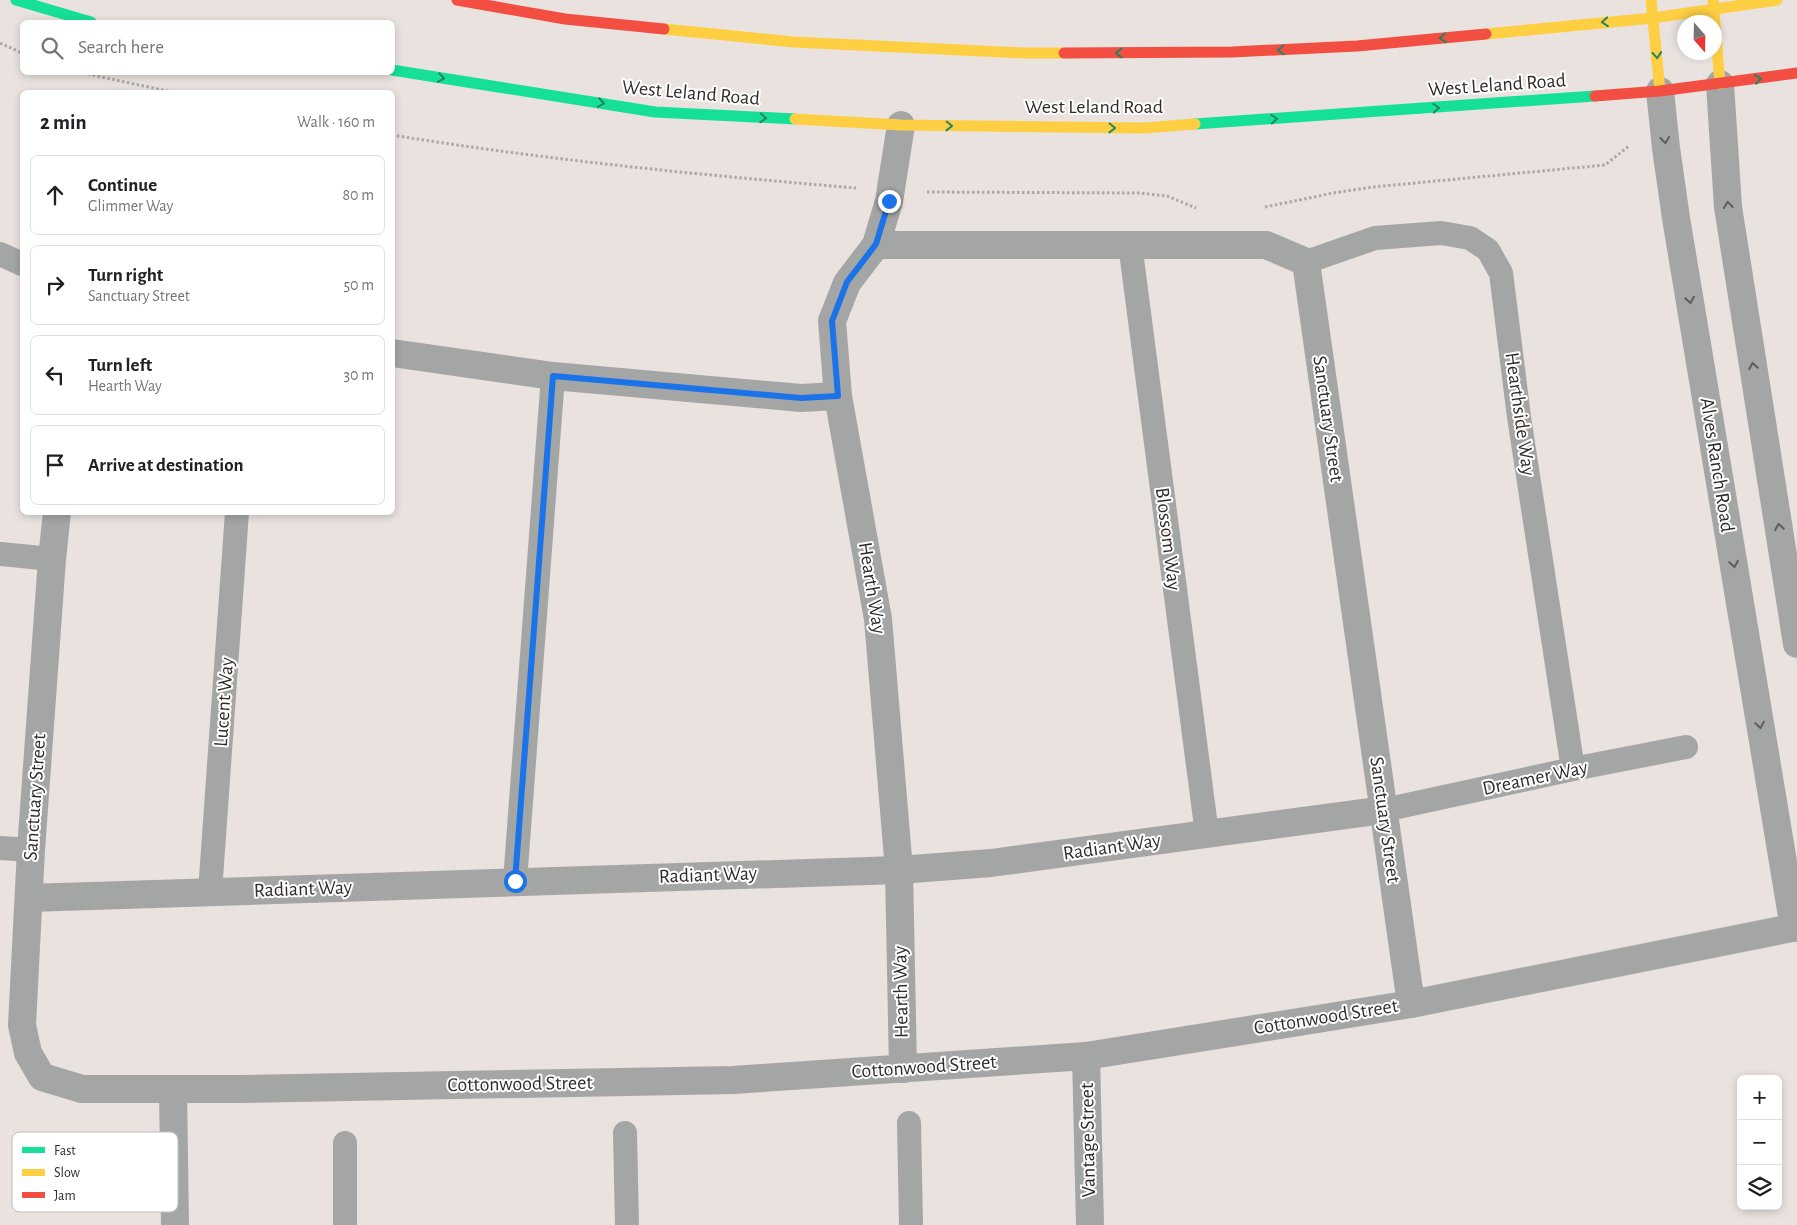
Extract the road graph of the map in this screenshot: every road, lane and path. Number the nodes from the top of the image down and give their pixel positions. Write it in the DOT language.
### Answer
graph roads {
  1 [pos="16,0"];
  2 [pos="457,0"];
  3 [pos="1651,0"];
  4 [pos="1777,0"];
  5 [pos="1714,4"];
  6 [pos="1654,18"];
  7 [pos="84,20"];
  8 [pos="0,44"];
  9 [pos="20,52"];
  10 [pos="395,70"];
  11 [pos="1797,73"];
  12 [pos="92,75"];
  13 [pos="1720,84"];
  14 [pos="163,90"];
  15 [pos="1660,91"];
  16 [pos="900,125"];
  17 [pos="395,135"];
  18 [pos="1633,139"];
  19 [pos="891,191"];
  20 [pos="1261,207"];
  21 [pos="1198,208"];
  22 [pos="876,244"];
  23 [pos="1130,244"];
  24 [pos="0,254"];
  25 [pos="1306,262"];
  26 [pos="20,263"];
  27 [pos="395,353"];
  28 [pos="553,376"];
  29 [pos="838,396"];
  30 [pos="57,515"];
  31 [pos="237,515"];
  32 [pos="0,554"];
  33 [pos="52,559"];
  34 [pos="1797,644"];
  35 [pos="1686,747"];
  36 [pos="1572,769"];
  37 [pos="1384,810"];
  38 [pos="1207,834"];
  39 [pos="0,848"];
  40 [pos="31,850"];
  41 [pos="899,870"];
  42 [pos="515,881"];
  43 [pos="210,892"];
  44 [pos="29,898"];
  45 [pos="1796,928"];
  46 [pos="1411,1004"];
  47 [pos="1086,1056"];
  48 [pos="903,1069"];
  49 [pos="42,1077"];
  50 [pos="173,1089"];
  51 [pos="909,1123"];
  52 [pos="174,1132"];
  53 [pos="625,1133"];
  54 [pos="345,1143"];
  55 [pos="175,1212"];
  56 [pos="175,1225"];
  57 [pos="345,1225"];
  58 [pos="627,1225"];
  59 [pos="911,1225"];
  60 [pos="1090,1225"];
  1 -- 7 [label="main road"];
  6 -- 2 [label="main road, one-way"];
  3 -- 6 [label="main road, Alves Ranch Road"];
  4 -- 5 [label="main road"];
  5 -- 6 [label="main road"];
  5 -- 13 [label="main road"];
  6 -- 15 [label="main road, Alves Ranch Road, one-way"];
  8 -- 9 [label="path"];
  10 -- 16 [label="main road, West Leland Road, one-way"];
  13 -- 11 [label="main road, West Leland Road, one-way"];
  12 -- 14 [label="path"];
  13 -- 15 [label="main road, West Leland Road"];
  34 -- 13 [label="street, one-way"];
  16 -- 15 [label="main road, West Leland Road, one-way"];
  15 -- 45 [label="street, Alves Ranch Road, one-way"];
  16 -- 19 [label="street, Hearth Way"];
  17 -- 19 [label="path"];
  18 -- 20 [label="path"];
  19 -- 21 [label="path"];
  19 -- 22 [label="street, Hearth Way"];
  22 -- 23 [label="street"];
  22 -- 29 [label="street, Hearth Way"];
  23 -- 25 [label="street"];
  23 -- 38 [label="lane, Blossom Way"];
  24 -- 26 [label="lane"];
  25 -- 36 [label="lane, Hearthside Way"];
  25 -- 37 [label="street, Sanctuary Street"];
  27 -- 28 [label="street"];
  28 -- 29 [label="street"];
  28 -- 42 [label="lane"];
  29 -- 41 [label="street, Hearth Way"];
  30 -- 33 [label="street, Sanctuary Street"];
  31 -- 43 [label="lane, Lucent Way"];
  32 -- 33 [label="lane"];
  33 -- 40 [label="street, Sanctuary Street"];
  35 -- 36 [label="lane, Dreamer Way"];
  36 -- 37 [label="lane, Dreamer Way"];
  37 -- 38 [label="street, Radiant Way"];
  37 -- 46 [label="street, Sanctuary Street"];
  38 -- 41 [label="street, Radiant Way"];
  39 -- 40 [label="lane"];
  40 -- 44 [label="street, Sanctuary Street"];
  41 -- 42 [label="street, Radiant Way"];
  41 -- 48 [label="street, Hearth Way"];
  42 -- 43 [label="street, Radiant Way"];
  43 -- 44 [label="street, Radiant Way"];
  44 -- 49 [label="street, Sanctuary Street"];
  45 -- 46 [label="street, Cottonwood Street"];
  46 -- 47 [label="street, Cottonwood Street"];
  47 -- 48 [label="street, Cottonwood Street"];
  47 -- 60 [label="street, Vantage Street"];
  48 -- 50 [label="street, Cottonwood Street"];
  49 -- 50 [label="street, Cottonwood Street"];
  50 -- 52 [label="street"];
  51 -- 59 [label="lane"];
  53 -- 58 [label="lane"];
  54 -- 57 [label="lane"];
  55 -- 56 [label="street"];
}
